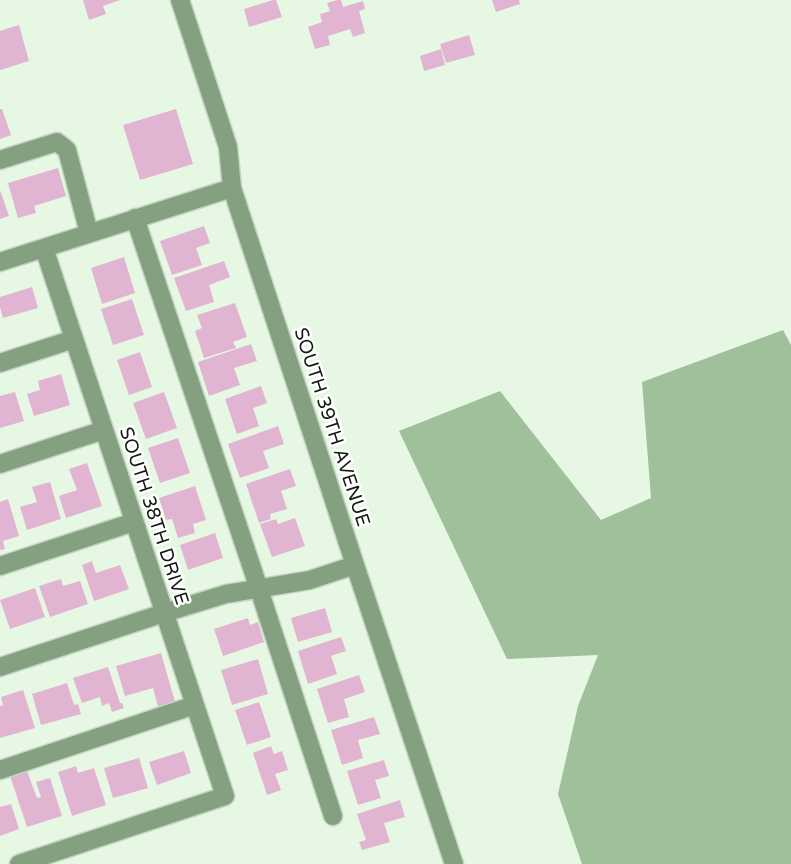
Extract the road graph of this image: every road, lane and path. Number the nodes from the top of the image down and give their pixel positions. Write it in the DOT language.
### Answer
graph roads {
  1 [pos="180,0"];
  2 [pos="0,160"];
  3 [pos="232,188"];
  4 [pos="135,218"];
  5 [pos="89,233"];
  6 [pos="44,248"];
  7 [pos="0,262"];
  8 [pos="74,339"];
  9 [pos="0,363"];
  10 [pos="104,430"];
  11 [pos="0,464"];
  12 [pos="134,522"];
  13 [pos="355,565"];
  14 [pos="0,566"];
  15 [pos="259,589"];
  16 [pos="164,613"];
  17 [pos="0,667"];
  18 [pos="195,705"];
  19 [pos="0,770"];
  20 [pos="333,817"];
  21 [pos="19,864"];
  22 [pos="454,864"];
  1 -- 3 [label="street, SOUTH 39TH AVENUE"];
  2 -- 5 [label="street"];
  3 -- 4 [label="street"];
  3 -- 13 [label="street, SOUTH 39TH AVENUE"];
  4 -- 5 [label="street"];
  4 -- 15 [label="street"];
  5 -- 6 [label="street"];
  6 -- 7 [label="street"];
  6 -- 8 [label="street, SOUTH 38TH DRIVE"];
  8 -- 9 [label="street"];
  8 -- 10 [label="street, SOUTH 38TH DRIVE"];
  10 -- 11 [label="street"];
  10 -- 12 [label="street, SOUTH 38TH DRIVE"];
  12 -- 14 [label="street"];
  12 -- 16 [label="street, SOUTH 38TH DRIVE"];
  13 -- 15 [label="street"];
  13 -- 22 [label="street, SOUTH 39TH AVENUE"];
  15 -- 16 [label="street"];
  15 -- 20 [label="street"];
  16 -- 17 [label="street"];
  16 -- 18 [label="street, SOUTH 38TH DRIVE"];
  18 -- 19 [label="street"];
  18 -- 21 [label="street, SOUTH 38TH DRIVE"];
}
